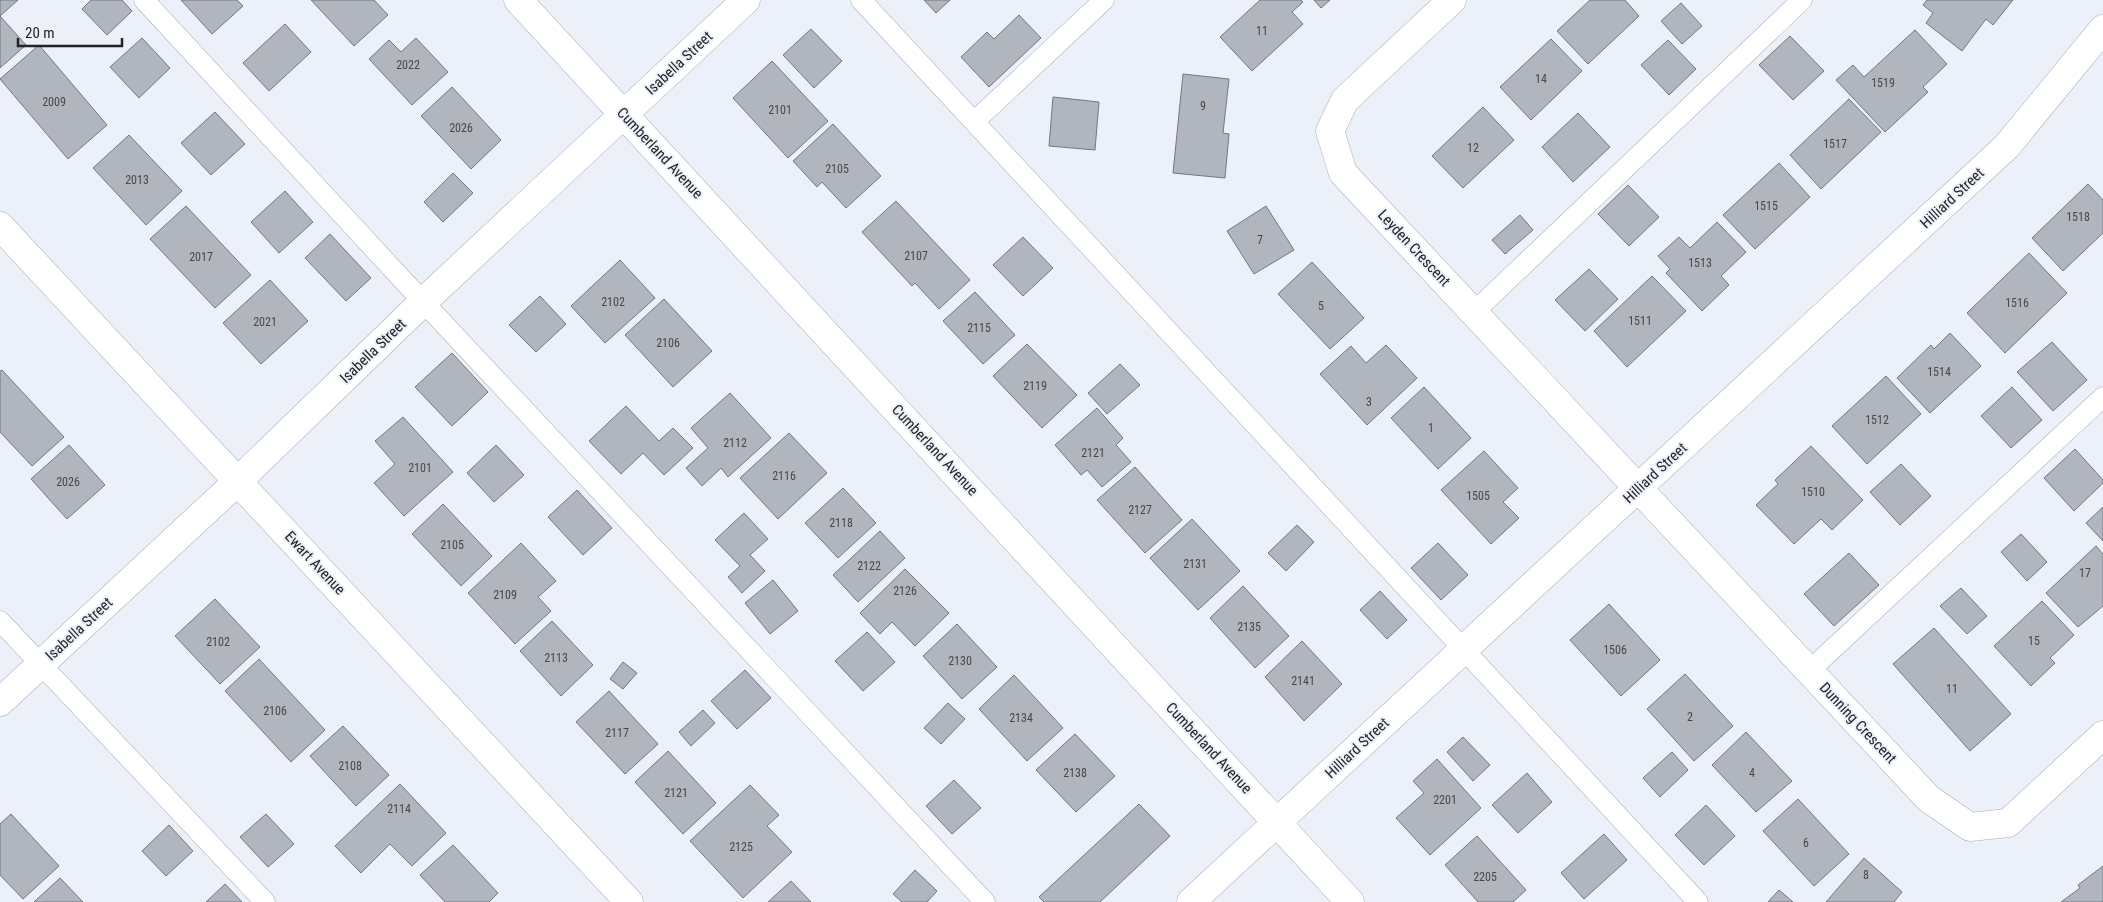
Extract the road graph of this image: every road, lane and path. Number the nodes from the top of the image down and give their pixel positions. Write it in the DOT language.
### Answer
graph roads {
  1 [pos="144,0"];
  2 [pos="518,0"];
  3 [pos="746,0"];
  4 [pos="861,0"];
  5 [pos="1104,0"];
  6 [pos="1452,0"];
  7 [pos="1802,0"];
  8 [pos="2103,29"];
  9 [pos="625,114"];
  10 [pos="975,121"];
  11 [pos="0,226"];
  12 [pos="423,302"];
  13 [pos="1474,312"];
  14 [pos="2103,397"];
  15 [pos="238,481"];
  16 [pos="1639,488"];
  17 [pos="0,621"];
  18 [pos="1464,649"];
  19 [pos="40,664"];
  20 [pos="1809,671"];
  21 [pos="0,702"];
  22 [pos="2103,735"];
  23 [pos="1278,823"];
  24 [pos="265,902"];
  25 [pos="629,902"];
  26 [pos="984,902"];
  27 [pos="1191,902"];
  28 [pos="1350,902"];
  29 [pos="1698,902"];
  1 -- 12 [label="lane"];
  2 -- 9 [label="street, Cumberland Avenue"];
  3 -- 9 [label="street, Isabella Street"];
  4 -- 10 [label="lane"];
  5 -- 10 [label="lane"];
  6 -- 13 [label="street, Leyden Crescent"];
  7 -- 13 [label="lane"];
  8 -- 16 [label="street, Hilliard Street"];
  9 -- 12 [label="street, Isabella Street"];
  9 -- 23 [label="street, Cumberland Avenue"];
  10 -- 18 [label="lane"];
  11 -- 15 [label="street, Ewart Avenue"];
  12 -- 15 [label="street, Isabella Street"];
  12 -- 26 [label="lane"];
  13 -- 16 [label="street, Leyden Crescent"];
  14 -- 20 [label="lane"];
  15 -- 19 [label="street, Isabella Street"];
  15 -- 25 [label="street, Ewart Avenue"];
  16 -- 18 [label="street, Hilliard Street"];
  16 -- 20 [label="street, Dunning Crescent"];
  17 -- 19 [label="lane"];
  18 -- 23 [label="street, Hilliard Street"];
  18 -- 29 [label="lane"];
  19 -- 21 [label="street, Isabella Street"];
  19 -- 24 [label="lane"];
  20 -- 22 [label="street, Dunning Crescent"];
  23 -- 27 [label="street, Hilliard Street"];
  23 -- 28 [label="street, Cumberland Avenue"];
}
